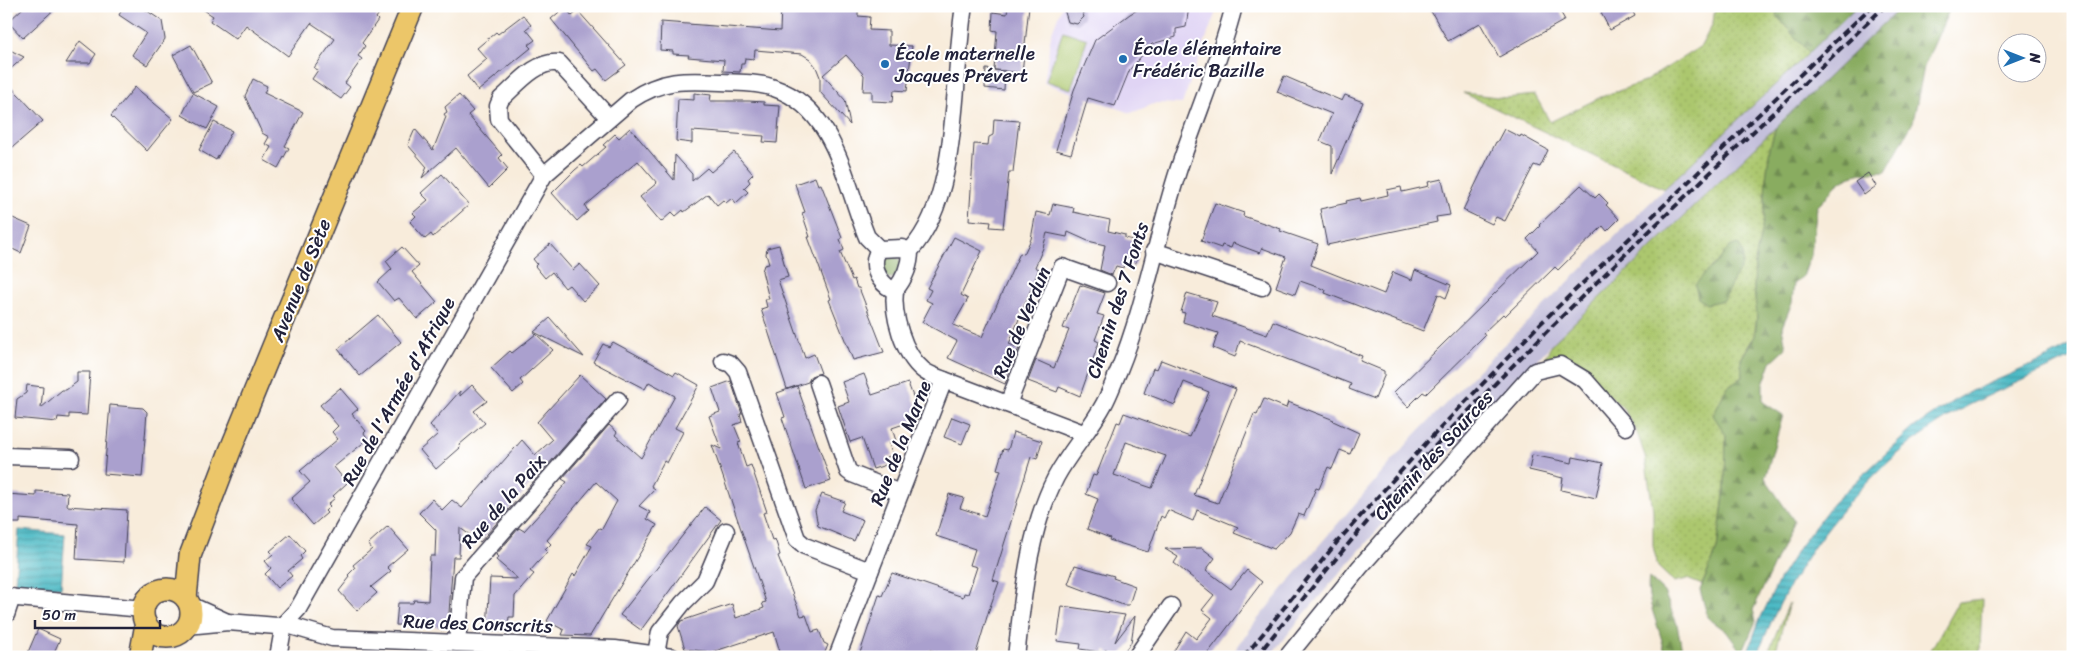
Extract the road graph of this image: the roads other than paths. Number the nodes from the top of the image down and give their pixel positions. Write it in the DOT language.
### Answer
graph roads {
  1 [pos="413,6"];
  2 [pos="964,6"];
  3 [pos="1234,6"];
  4 [pos="609,118"];
  5 [pos="544,175"];
  6 [pos="879,249"];
  7 [pos="910,251"];
  8 [pos="1154,251"];
  9 [pos="1107,283"];
  10 [pos="1262,288"];
  11 [pos="895,290"];
  12 [pos="723,361"];
  13 [pos="944,380"];
  14 [pos="818,383"];
  15 [pos="618,400"];
  16 [pos="1008,404"];
  17 [pos="1626,427"];
  18 [pos="1084,433"];
  19 [pos="6,456"];
  20 [pos="71,458"];
  21 [pos="900,493"];
  22 [pos="726,532"];
  23 [pos="190,556"];
  24 [pos="870,570"];
  25 [pos="160,590"];
  26 [pos="9,597"];
  27 [pos="188,602"];
  28 [pos="1171,606"];
  29 [pos="6,615"];
  30 [pos="145,616"];
  31 [pos="228,622"];
  32 [pos="284,624"];
  33 [pos="186,626"];
  34 [pos="167,636"];
  35 [pos="457,643"];
  36 [pos="664,655"];
  37 [pos="140,657"];
  38 [pos="150,657"];
  39 [pos="278,657"];
  40 [pos="837,657"];
  41 [pos="1016,657"];
  42 [pos="1136,657"];
  43 [pos="1287,657"];
  1 -- 23 [label="main road, Avenue de Sète"];
  2 -- 7 [label="street"];
  3 -- 8 [label="street, Chemin des 7 Fonts"];
  4 -- 5 [label="street, Rue de l'Armée d'Afrique"];
  4 -- 5 [label="street"];
  4 -- 6 [label="street, Rue de l'Armée d'Afrique"];
  5 -- 32 [label="street, Rue de l'Armée d'Afrique"];
  6 -- 7 [label="street"];
  6 -- 11 [label="street"];
  7 -- 11 [label="street"];
  8 -- 10 [label="street"];
  8 -- 18 [label="street, Chemin des 7 Fonts"];
  9 -- 16 [label="street, Rue de Verdun"];
  11 -- 13 [label="street"];
  12 -- 24 [label="street"];
  13 -- 16 [label="street, Rue de la Marne"];
  13 -- 21 [label="street, Rue de la Marne"];
  14 -- 21 [label="street"];
  15 -- 35 [label="street, Rue de la Paix"];
  16 -- 18 [label="street, Rue de la Marne"];
  17 -- 43 [label="street, Chemin des Sources"];
  18 -- 41 [label="street, Chemin des 7 Fonts"];
  19 -- 20 [label="street"];
  21 -- 24 [label="street, Rue de la Marne"];
  22 -- 36 [label="street"];
  23 -- 25 [label="main road, Avenue de Sète"];
  23 -- 27 [label="main road, Avenue de Sète"];
  24 -- 40 [label="street, Rue de la Marne"];
  25 -- 27 [label="main road"];
  25 -- 30 [label="main road"];
  26 -- 29 [label="street"];
  26 -- 30 [label="street"];
  27 -- 31 [label="street"];
  27 -- 33 [label="main road"];
  28 -- 42 [label="street"];
  30 -- 34 [label="main road"];
  30 -- 37 [label="main road"];
  31 -- 32 [label="street"];
  31 -- 33 [label="street"];
  32 -- 35 [label="street, Rue des Conscrits"];
  32 -- 39 [label="street"];
  33 -- 34 [label="main road"];
  34 -- 38 [label="main road"];
  35 -- 36 [label="street, Rue des Conscrits"];
}
